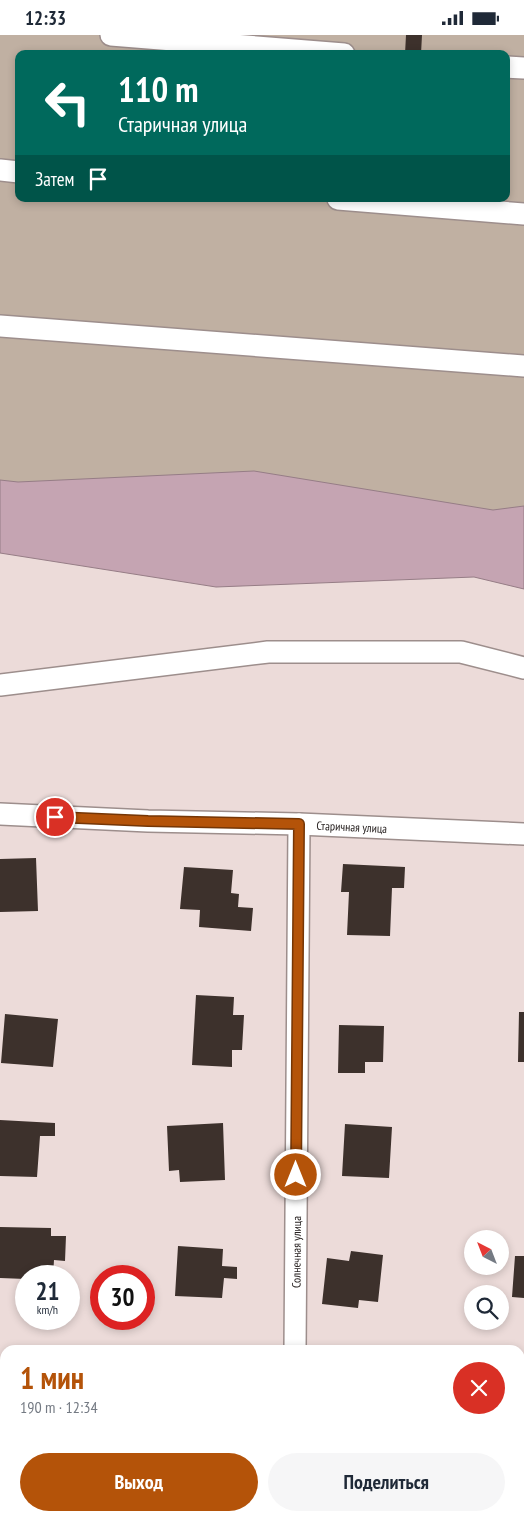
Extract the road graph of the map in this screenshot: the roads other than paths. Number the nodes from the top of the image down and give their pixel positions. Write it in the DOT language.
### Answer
graph roads {
  1 [pos="111,35"];
  2 [pos="295,50"];
  3 [pos="510,67"];
  4 [pos="524,68"];
  5 [pos="0,170"];
  6 [pos="15,172"];
  7 [pos="375,202"];
  8 [pos="524,214"];
  9 [pos="0,326"];
  10 [pos="524,366"];
  11 [pos="524,668"];
  12 [pos="0,685"];
  13 [pos="0,814"];
  14 [pos="299,824"];
  15 [pos="524,834"];
  16 [pos="295,1345"];
  1 -- 2 [label="street"];
  3 -- 4 [label="street"];
  5 -- 6 [label="street"];
  7 -- 8 [label="street"];
  9 -- 10 [label="street"];
  11 -- 12 [label="street"];
  13 -- 14 [label="street, Старичная улица"];
  14 -- 15 [label="street, Старичная улица"];
  14 -- 16 [label="street, Солнечная улица"];
}
